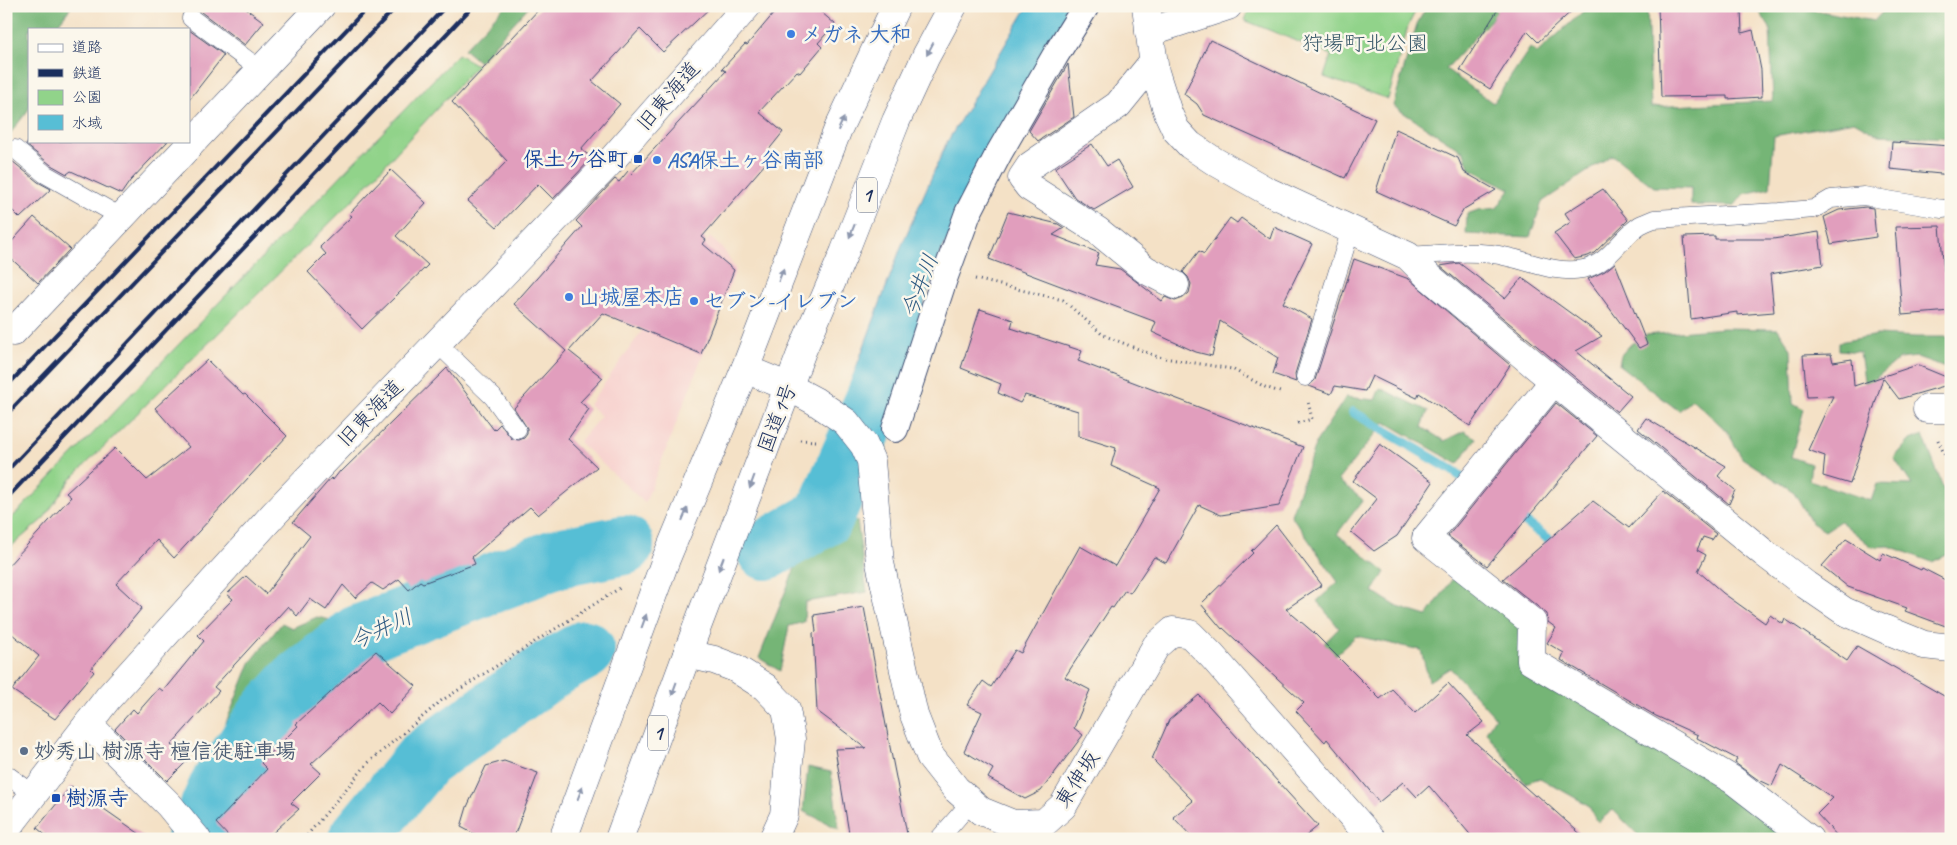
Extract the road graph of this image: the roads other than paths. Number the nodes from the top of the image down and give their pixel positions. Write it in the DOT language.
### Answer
graph roads {
  1 [pos="321,6"];
  2 [pos="746,6"];
  3 [pos="896,6"];
  4 [pos="953,6"];
  5 [pos="1086,6"];
  6 [pos="1228,6"];
  7 [pos="191,18"];
  8 [pos="1148,19"];
  9 [pos="1153,62"];
  10 [pos="261,70"];
  11 [pos="190,135"];
  12 [pos="178,146"];
  13 [pos="15,149"];
  14 [pos="1951,208"];
  15 [pos="121,217"];
  16 [pos="1351,230"];
  17 [pos="1408,256"];
  18 [pos="1174,285"];
  19 [pos="13,332"];
  20 [pos="437,343"];
  21 [pos="745,370"];
  22 [pos="1305,377"];
  23 [pos="1554,380"];
  24 [pos="789,387"];
  25 [pos="895,429"];
  26 [pos="517,430"];
  27 [pos="1951,648"];
  28 [pos="687,654"];
  29 [pos="88,724"];
  30 [pos="6,774"];
  31 [pos="33,794"];
  32 [pos="971,802"];
  33 [pos="6,830"];
  34 [pos="197,839"];
  35 [pos="563,839"];
  36 [pos="620,839"];
  37 [pos="773,839"];
  38 [pos="939,839"];
  39 [pos="1372,839"];
  40 [pos="1809,839"];
  1 -- 10 [label="main road"];
  2 -- 20 [label="main road, 旧東海道"];
  21 -- 3 [label="main road, one-way"];
  4 -- 24 [label="main road, 国道1号 / 1, one-way"];
  5 -- 25 [label="street"];
  6 -- 8 [label="main road"];
  7 -- 10 [label="lane"];
  8 -- 9 [label="main road"];
  9 -- 16 [label="main road"];
  9 -- 18 [label="main road"];
  10 -- 11 [label="main road"];
  12 -- 15 [label="main road"];
  13 -- 15 [label="lane"];
  14 -- 17 [label="lane"];
  15 -- 19 [label="main road"];
  16 -- 17 [label="main road"];
  16 -- 22 [label="lane"];
  17 -- 23 [label="main road"];
  20 -- 26 [label="lane"];
  20 -- 29 [label="main road, 旧東海道"];
  21 -- 24 [label="main road"];
  35 -- 21 [label="main road, one-way"];
  23 -- 27 [label="main road"];
  23 -- 40 [label="main road"];
  24 -- 28 [label="main road, 国道1号 / 1, one-way"];
  24 -- 32 [label="main road, 東伸坂"];
  28 -- 36 [label="main road, 国道1号 / 1, one-way"];
  28 -- 37 [label="main road"];
  29 -- 31 [label="main road, 旧東海道"];
  29 -- 34 [label="main road"];
  30 -- 31 [label="lane"];
  31 -- 33 [label="main road, 旧東海道"];
  32 -- 38 [label="lane"];
  32 -- 39 [label="main road, 東伸坂"];
}
